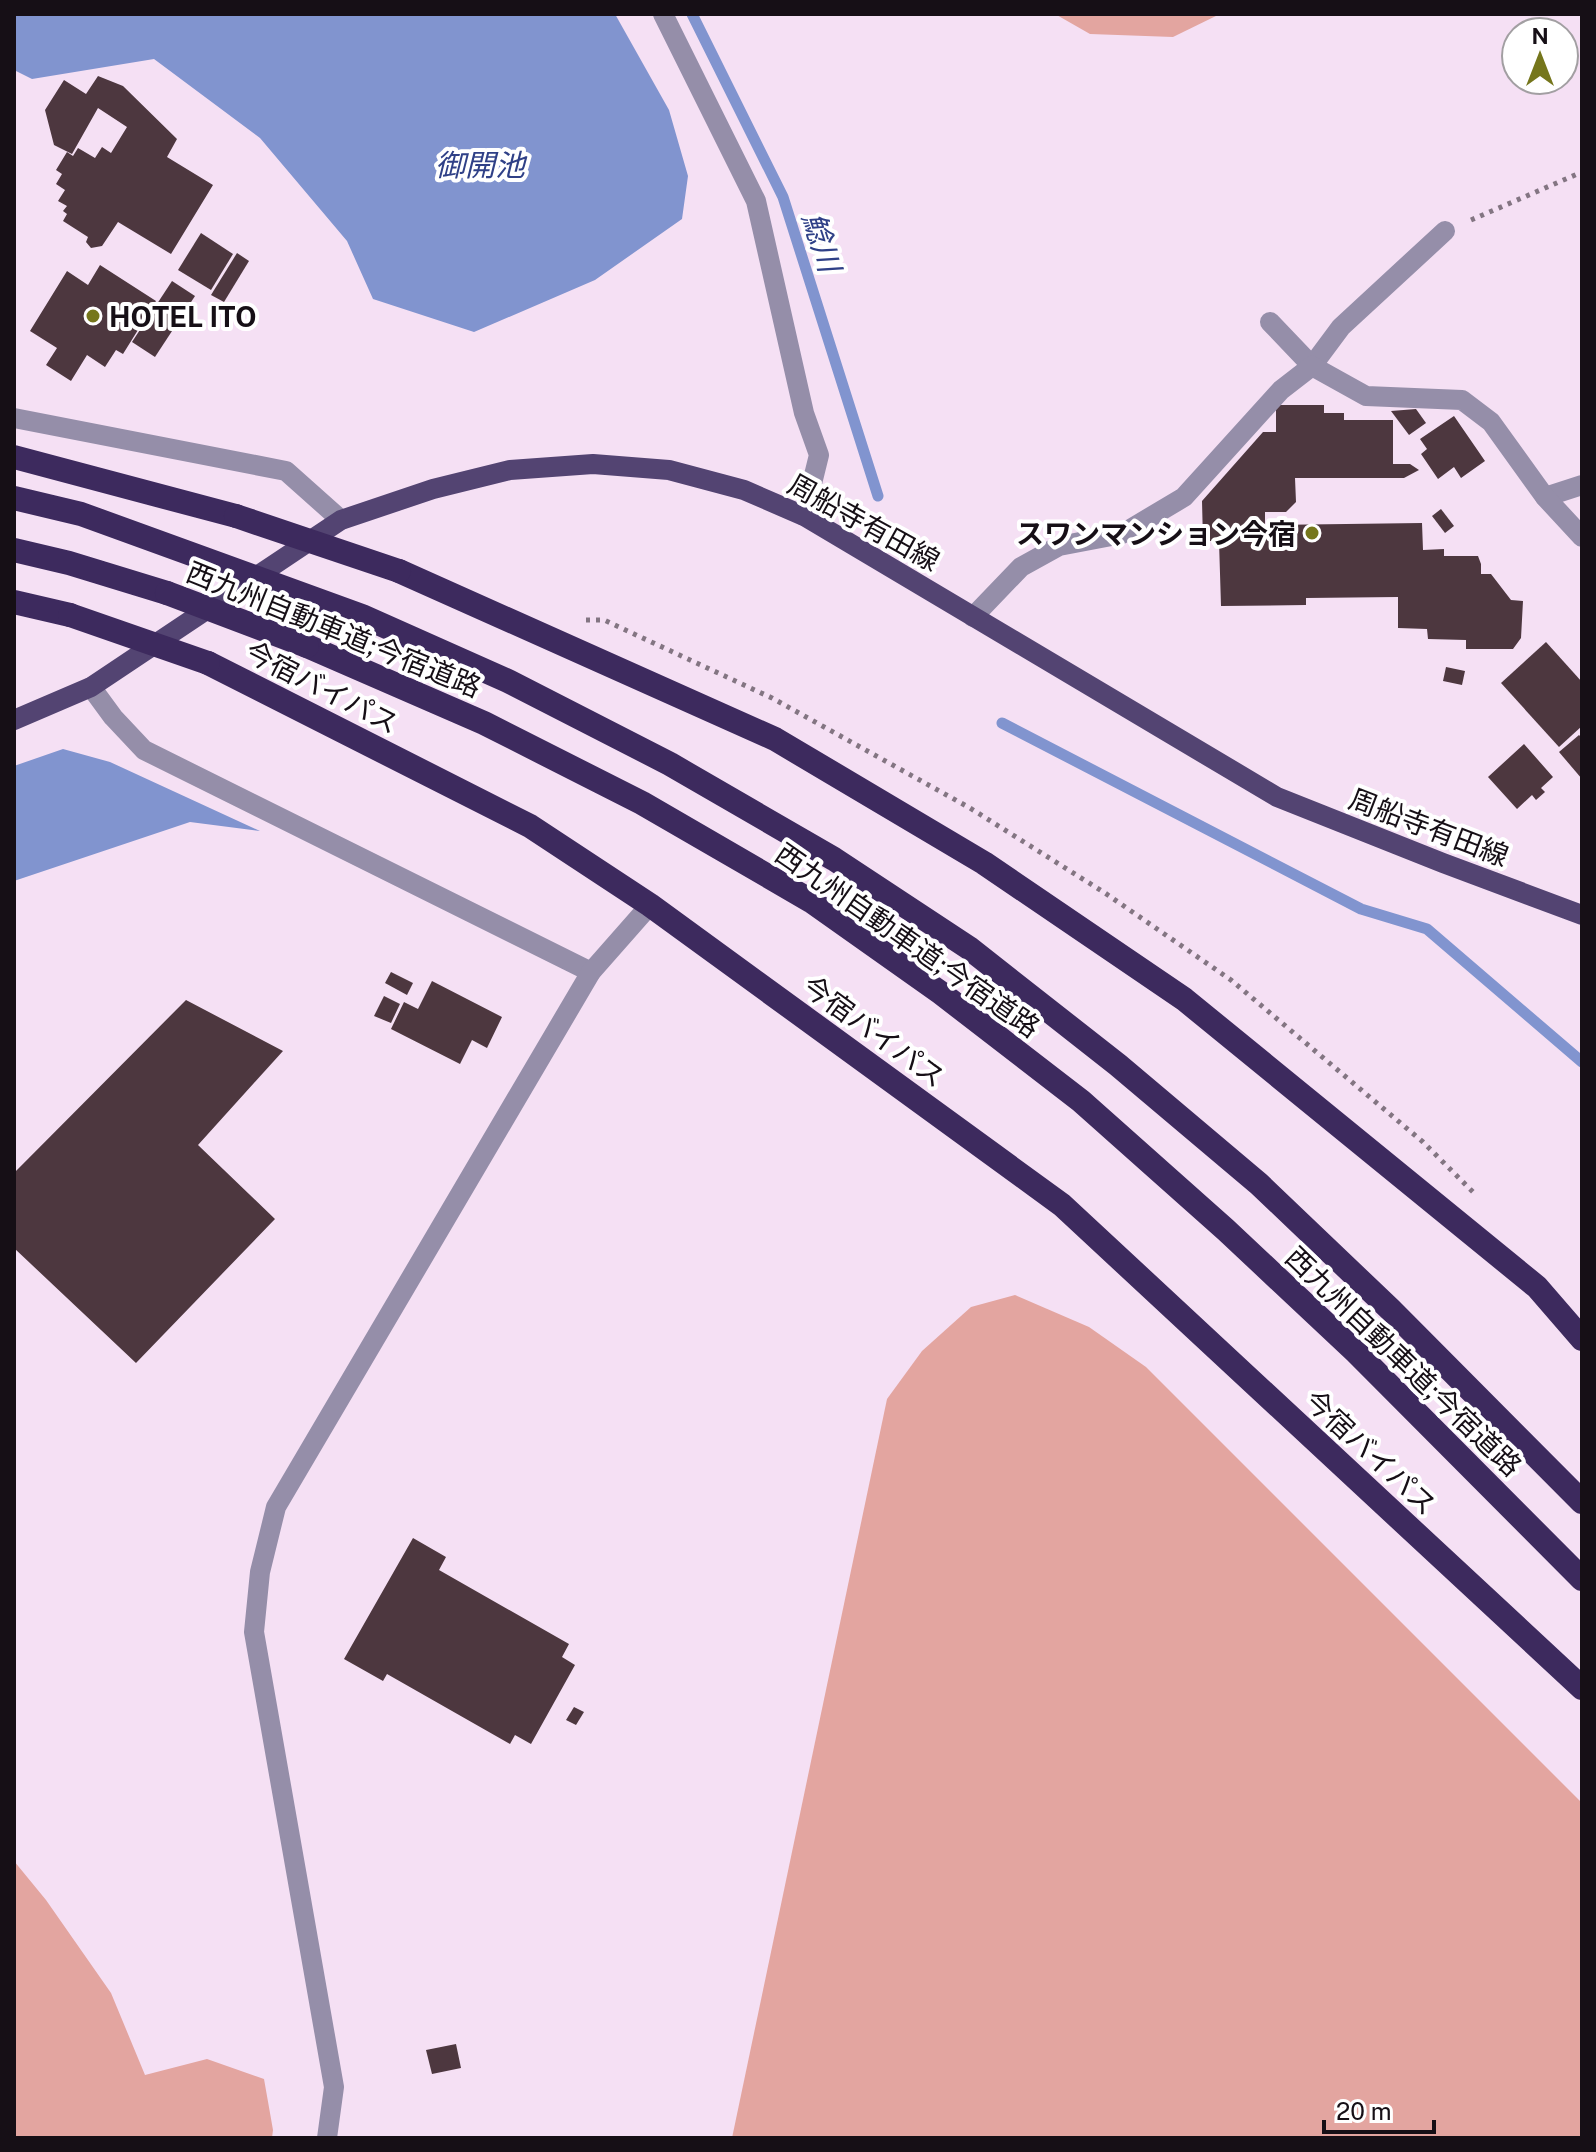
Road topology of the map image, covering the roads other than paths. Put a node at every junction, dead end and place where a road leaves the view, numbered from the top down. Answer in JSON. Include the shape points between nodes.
{"nodes":[{"id":1,"x":663,"y":14,"type":"edge"},
{"id":2,"x":1445,"y":231,"type":"road end"},
{"id":3,"x":1270,"y":322,"type":"dead end"},
{"id":4,"x":1312,"y":366,"type":"junction"},
{"id":5,"x":14,"y":418,"type":"edge"},
{"id":6,"x":14,"y":457,"type":"edge"},
{"id":7,"x":1582,"y":485,"type":"edge"},
{"id":8,"x":1545,"y":497,"type":"junction"},
{"id":9,"x":14,"y":498,"type":"edge"},
{"id":10,"x":804,"y":516,"type":"junction"},
{"id":11,"x":341,"y":520,"type":"junction"},
{"id":12,"x":1582,"y":537,"type":"edge"},
{"id":13,"x":14,"y":550,"type":"edge"},
{"id":14,"x":14,"y":602,"type":"edge"},
{"id":15,"x":973,"y":617,"type":"junction"},
{"id":16,"x":91,"y":687,"type":"junction"},
{"id":17,"x":14,"y":720,"type":"edge"},
{"id":18,"x":650,"y":905,"type":"junction"},
{"id":19,"x":1582,"y":915,"type":"edge"},
{"id":20,"x":591,"y":972,"type":"junction"},
{"id":21,"x":1582,"y":1339,"type":"edge"},
{"id":22,"x":1582,"y":1502,"type":"edge"},
{"id":23,"x":1582,"y":1579,"type":"edge"},
{"id":24,"x":1582,"y":1688,"type":"edge"},
{"id":25,"x":327,"y":2138,"type":"edge"}],
"edges":[{"from":1,"to":10,"type":"street","via":[[756,201],[804,413],[819,455]]},
{"from":2,"to":4,"type":"street","via":[[1341,327]]},
{"from":3,"to":4,"type":"street"},
{"from":4,"to":8,"type":"street","via":[[1366,396],[1462,400],[1491,422]]},
{"from":4,"to":15,"type":"street","via":[[1281,390],[1184,497],[1122,534],[1059,546],[1021,567]]},
{"from":5,"to":11,"type":"street","via":[[286,471]]},
{"from":6,"to":21,"type":"highway","bridge":true,"via":[[236,516],[399,571],[775,739],[984,863],[1184,999],[1537,1287]]},
{"from":7,"to":8,"type":"street"},
{"from":8,"to":12,"type":"street"},
{"from":9,"to":22,"type":"highway","name":"西九州自動車道;今宿道路","bridge":true,"via":[[81,514],[377,622],[656,757],[834,859],[969,948],[1259,1184]]},
{"from":10,"to":11,"type":"main road","name":"周船寺有田線","via":[[744,490],[669,470],[593,464],[510,470]]},
{"from":10,"to":15,"type":"main road","name":"周船寺有田線"},
{"from":11,"to":16,"type":"main road","name":"周船寺有田線"},
{"from":13,"to":23,"type":"highway","name":"西九州自動車道;今宿道路","bridge":true,"via":[[167,593],[307,646],[484,723],[642,803],[811,901],[1081,1101],[1356,1352]]},
{"from":14,"to":18,"type":"highway","name":"今宿バイパス","bridge":true,"via":[[70,615],[208,663],[530,826]]},
{"from":15,"to":19,"type":"main road","name":"周船寺有田線","via":[[1277,797]]},
{"from":16,"to":17,"type":"main road","name":"周船寺有田線"},
{"from":16,"to":20,"type":"street","via":[[144,750]]},
{"from":18,"to":20,"type":"street"},
{"from":18,"to":24,"type":"highway","name":"今宿バイパス","via":[[1062,1205]]},
{"from":20,"to":25,"type":"street","via":[[276,1507],[260,1572],[254,1632],[334,2087]]}]}
